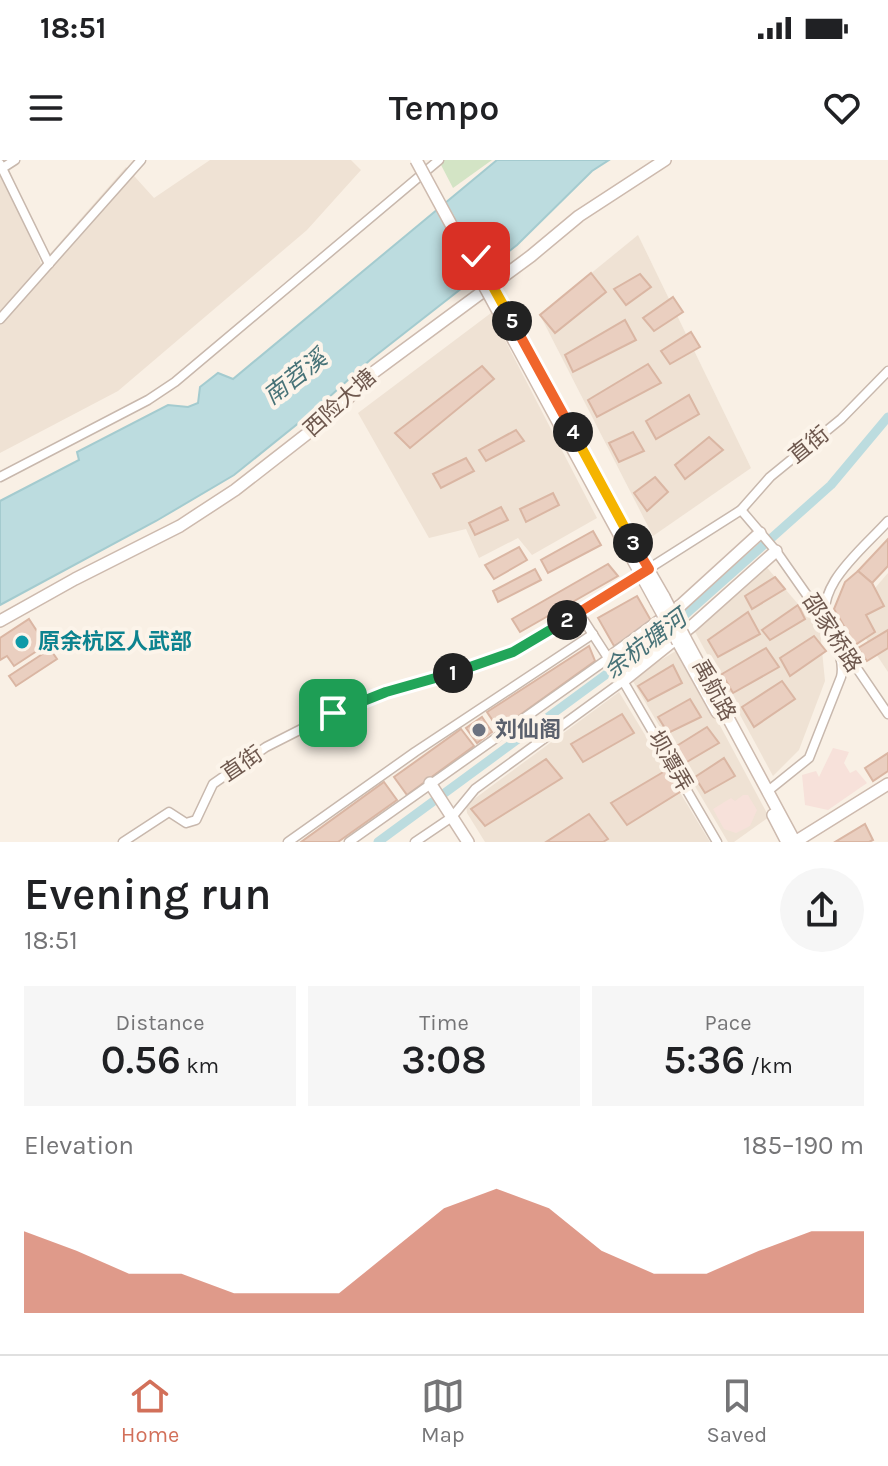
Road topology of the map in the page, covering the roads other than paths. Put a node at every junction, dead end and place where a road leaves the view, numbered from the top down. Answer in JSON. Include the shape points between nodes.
{"nodes":[{"id":1,"x":15,"y":160,"type":"edge"},
{"id":2,"x":141,"y":160,"type":"edge"},
{"id":3,"x":416,"y":160,"type":"edge"},
{"id":4,"x":424,"y":160,"type":"edge"},
{"id":5,"x":439,"y":160,"type":"edge"},
{"id":6,"x":665,"y":160,"type":"edge"},
{"id":7,"x":1,"y":167,"type":"edge"},
{"id":8,"x":49,"y":264,"type":"junction"},
{"id":9,"x":0,"y":319,"type":"edge"},
{"id":10,"x":888,"y":371,"type":"edge"},
{"id":11,"x":0,"y":477,"type":"edge"},
{"id":12,"x":741,"y":510,"type":"junction"},
{"id":13,"x":888,"y":521,"type":"edge"},
{"id":14,"x":760,"y":533,"type":"junction"},
{"id":15,"x":631,"y":547,"type":"junction"},
{"id":16,"x":776,"y":551,"type":"junction"},
{"id":17,"x":645,"y":572,"type":"junction"},
{"id":18,"x":579,"y":613,"type":"junction"},
{"id":19,"x":825,"y":620,"type":"junction"},
{"id":20,"x":0,"y":621,"type":"edge"},
{"id":21,"x":593,"y":634,"type":"junction"},
{"id":22,"x":682,"y":640,"type":"junction"},
{"id":23,"x":610,"y":660,"type":"junction"},
{"id":24,"x":623,"y":681,"type":"junction"},
{"id":25,"x":888,"y":714,"type":"edge"},
{"id":26,"x":430,"y":783,"type":"junction"},
{"id":27,"x":888,"y":784,"type":"edge"},
{"id":28,"x":768,"y":791,"type":"junction"},
{"id":29,"x":451,"y":815,"type":"junction"},
{"id":30,"x":129,"y":840,"type":"edge"},
{"id":31,"x":288,"y":842,"type":"edge"},
{"id":32,"x":349,"y":842,"type":"edge"},
{"id":33,"x":415,"y":842,"type":"edge"},
{"id":34,"x":468,"y":842,"type":"edge"},
{"id":35,"x":717,"y":842,"type":"edge"},
{"id":36,"x":787,"y":842,"type":"edge"},
{"id":37,"x":795,"y":842,"type":"edge"}],
"edges":[{"from":1,"to":7,"type":"street"},
{"from":2,"to":8,"type":"street"},
{"from":3,"to":15,"type":"main road","bridge":true},
{"from":4,"to":15,"type":"main road","bridge":true},
{"from":5,"to":11,"type":"street","via":[[175,382]]},
{"from":6,"to":20,"type":"main road","name":"西险大塘","via":[[579,216],[370,375],[335,412],[235,490],[180,526]]},
{"from":7,"to":8,"type":"street"},
{"from":8,"to":9,"type":"street"},
{"from":10,"to":12,"type":"street","name":"直街","via":[[841,419],[770,477]]},
{"from":12,"to":14,"type":"street","name":"邵家桥路"},
{"from":12,"to":17,"type":"street","name":"直街"},
{"from":13,"to":19,"type":"street","via":[[828,589]]},
{"from":14,"to":16,"type":"street","name":"邵家桥路"},
{"from":14,"to":23,"type":"main road"},
{"from":15,"to":17,"type":"main road"},
{"from":16,"to":19,"type":"street","name":"邵家桥路"},
{"from":16,"to":24,"type":"main road"},
{"from":17,"to":18,"type":"street","name":"直街"},
{"from":17,"to":22,"type":"main road","bridge":true},
{"from":18,"to":21,"type":"street","name":"坝潭弄"},
{"from":18,"to":30,"type":"street","name":"直街","via":[[513,652],[333,713],[266,747],[213,784],[196,820],[186,823],[169,812]]},
{"from":19,"to":25,"type":"street","name":"邵家桥路"},
{"from":19,"to":28,"type":"street","via":[[844,666],[809,758]]},
{"from":21,"to":23,"type":"street","name":"坝潭弄"},
{"from":21,"to":31,"type":"street"},
{"from":22,"to":28,"type":"main road","name":"禹航路"},
{"from":22,"to":36,"type":"main road","name":"禹航路"},
{"from":23,"to":24,"type":"street","name":"坝潭弄"},
{"from":23,"to":26,"type":"street"},
{"from":24,"to":29,"type":"street","via":[[475,789]]},
{"from":24,"to":35,"type":"street","name":"坝潭弄"},
{"from":26,"to":29,"type":"main road"},
{"from":26,"to":32,"type":"street"},
{"from":27,"to":37,"type":"main road"},
{"from":28,"to":37,"type":"main road","name":"禹航路"},
{"from":29,"to":33,"type":"street"},
{"from":29,"to":34,"type":"main road"}]}
